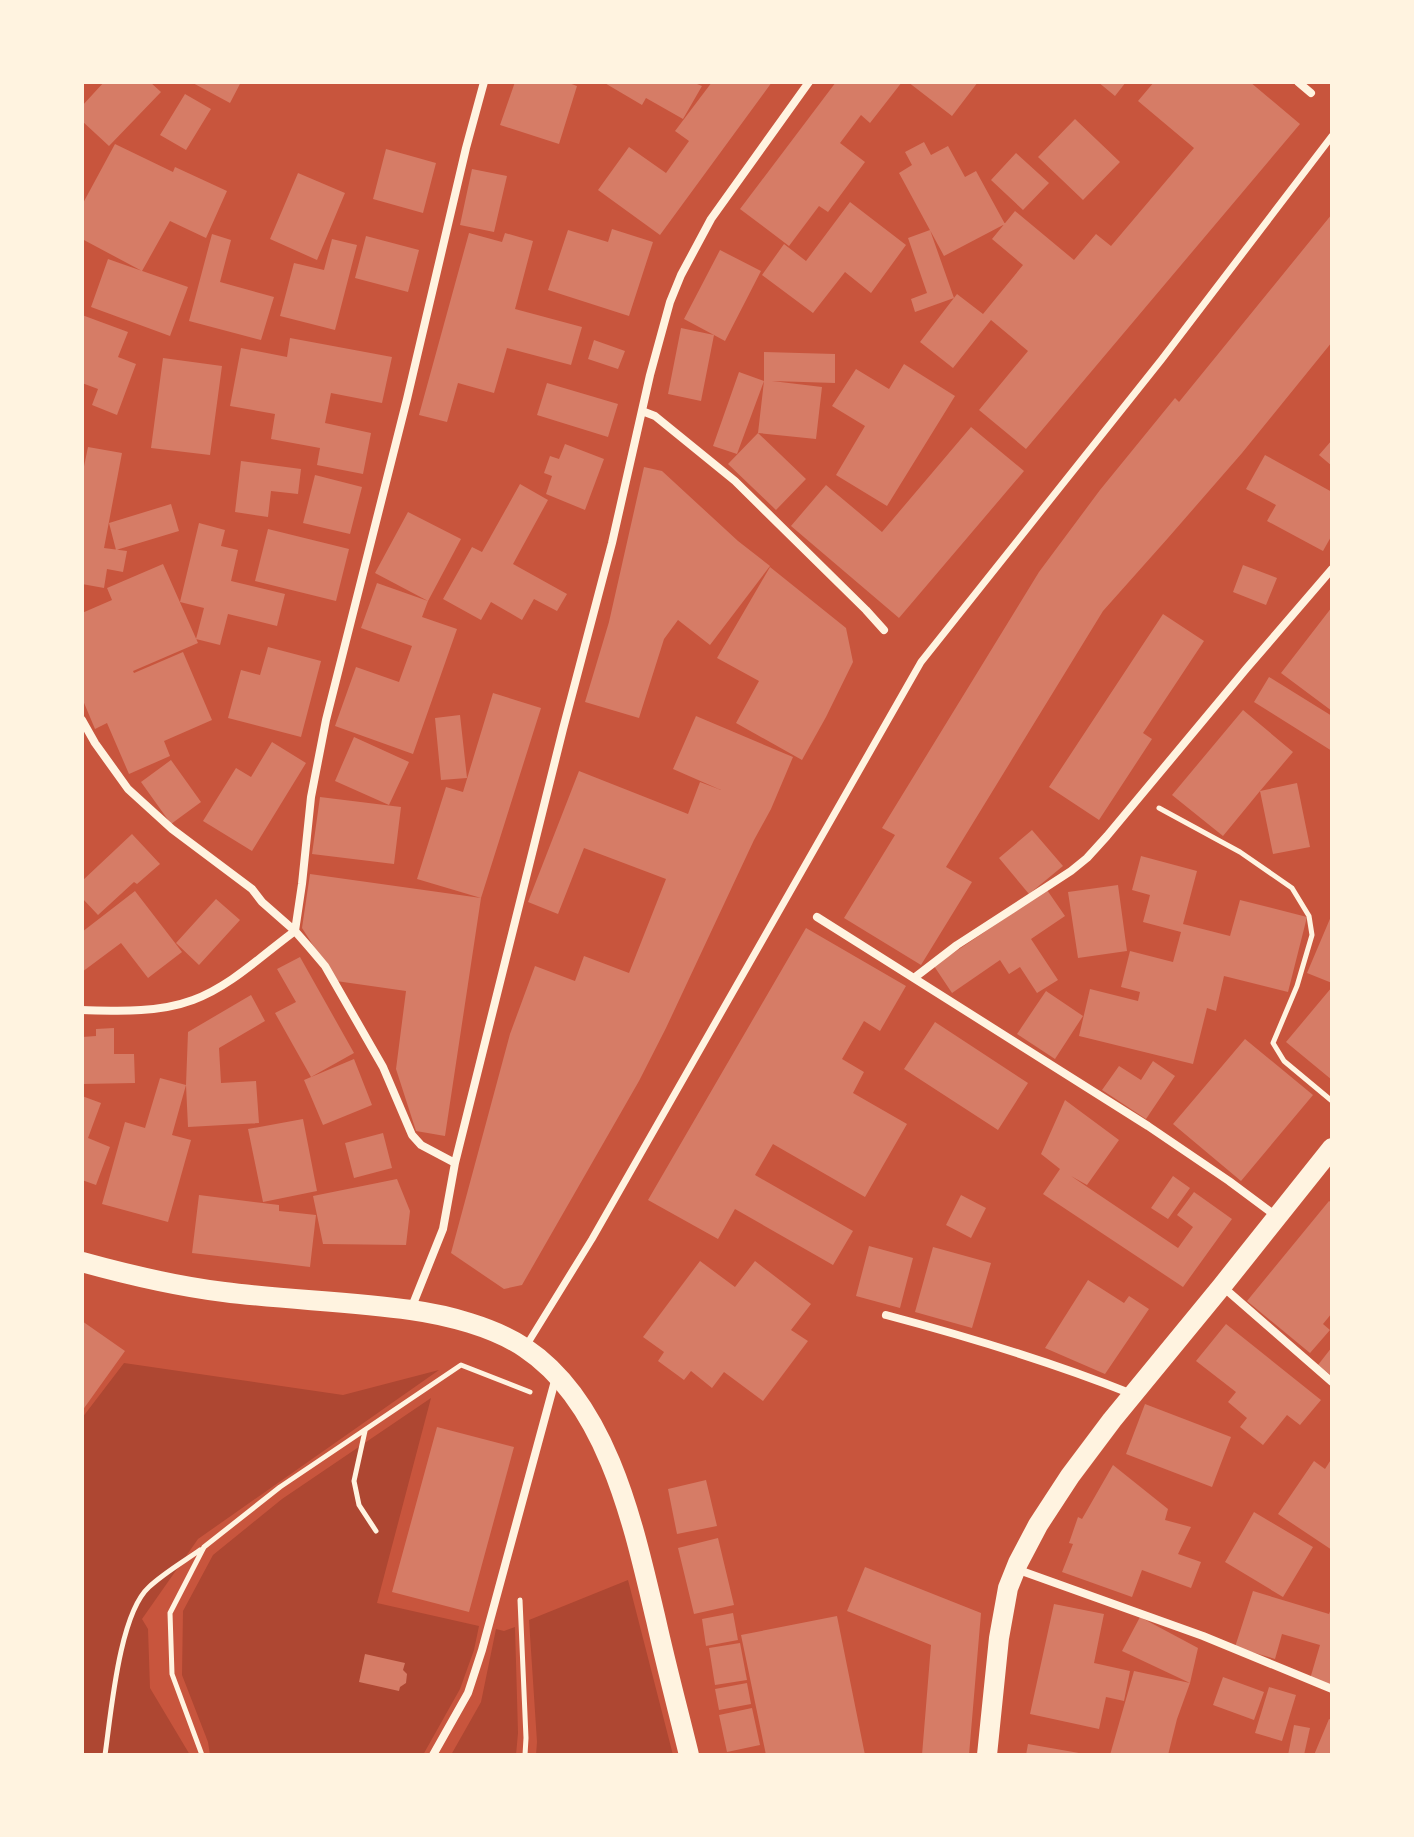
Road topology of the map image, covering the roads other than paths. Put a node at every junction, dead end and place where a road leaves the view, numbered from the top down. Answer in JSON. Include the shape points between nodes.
{"nodes":[{"id":1,"x":484,"y":82,"type":"edge"},
{"id":2,"x":809,"y":82,"type":"edge"},
{"id":3,"x":1298,"y":82,"type":"edge"},
{"id":4,"x":1311,"y":93,"type":"dead end"},
{"id":5,"x":1332,"y":136,"type":"edge"},
{"id":6,"x":642,"y":411,"type":"junction"},
{"id":7,"x":1332,"y":569,"type":"edge"},
{"id":8,"x":884,"y":630,"type":"dead end"},
{"id":9,"x":82,"y":720,"type":"edge"},
{"id":10,"x":817,"y":917,"type":"dead end"},
{"id":11,"x":295,"y":931,"type":"junction"},
{"id":12,"x":914,"y":978,"type":"junction"},
{"id":13,"x":82,"y":1010,"type":"edge"},
{"id":14,"x":1332,"y":1148,"type":"edge"},
{"id":15,"x":455,"y":1163,"type":"junction"},
{"id":16,"x":1276,"y":1217,"type":"junction"},
{"id":17,"x":82,"y":1262,"type":"edge"},
{"id":18,"x":1222,"y":1286,"type":"junction"},
{"id":19,"x":411,"y":1310,"type":"junction"},
{"id":20,"x":886,"y":1315,"type":"dead end"},
{"id":21,"x":525,"y":1348,"type":"junction"},
{"id":22,"x":556,"y":1375,"type":"junction"},
{"id":23,"x":1332,"y":1382,"type":"edge"},
{"id":24,"x":1132,"y":1394,"type":"junction"},
{"id":25,"x":1016,"y":1569,"type":"junction"},
{"id":26,"x":1332,"y":1689,"type":"edge"},
{"id":27,"x":433,"y":1755,"type":"edge"},
{"id":28,"x":689,"y":1755,"type":"edge"},
{"id":29,"x":987,"y":1755,"type":"edge"}],
"edges":[{"from":1,"to":11,"type":"street","via":[[323,732]]},
{"from":2,"to":6,"type":"street","via":[[711,219],[687,263],[670,302]]},
{"from":3,"to":4,"type":"street"},
{"from":5,"to":21,"type":"street","via":[[921,662]]},
{"from":6,"to":8,"type":"street","via":[[735,481]]},
{"from":6,"to":15,"type":"street"},
{"from":7,"to":12,"type":"street","via":[[1087,858]]},
{"from":9,"to":11,"type":"street","via":[[128,789],[252,889]]},
{"from":10,"to":12,"type":"street"},
{"from":11,"to":13,"type":"street","via":[[236,976],[194,999],[173,1006]]},
{"from":11,"to":15,"type":"street","via":[[325,966],[374,1050],[412,1135]]},
{"from":12,"to":16,"type":"street","via":[[1170,1140]]},
{"from":14,"to":16,"type":"main road"},
{"from":15,"to":19,"type":"street","via":[[443,1229]]},
{"from":16,"to":18,"type":"main road"},
{"from":17,"to":19,"type":"main road","via":[[227,1293]]},
{"from":18,"to":23,"type":"street"},
{"from":18,"to":24,"type":"main road"},
{"from":19,"to":21,"type":"main road","via":[[480,1327]]},
{"from":20,"to":24,"type":"street","via":[[1086,1375]]},
{"from":21,"to":22,"type":"main road"},
{"from":22,"to":27,"type":"street","via":[[482,1650],[468,1693]]},
{"from":22,"to":28,"type":"main road","via":[[586,1413],[621,1489]]},
{"from":24,"to":25,"type":"main road","via":[[1048,1508]]},
{"from":25,"to":26,"type":"street"},
{"from":25,"to":29,"type":"main road","via":[[1003,1610]]}]}
